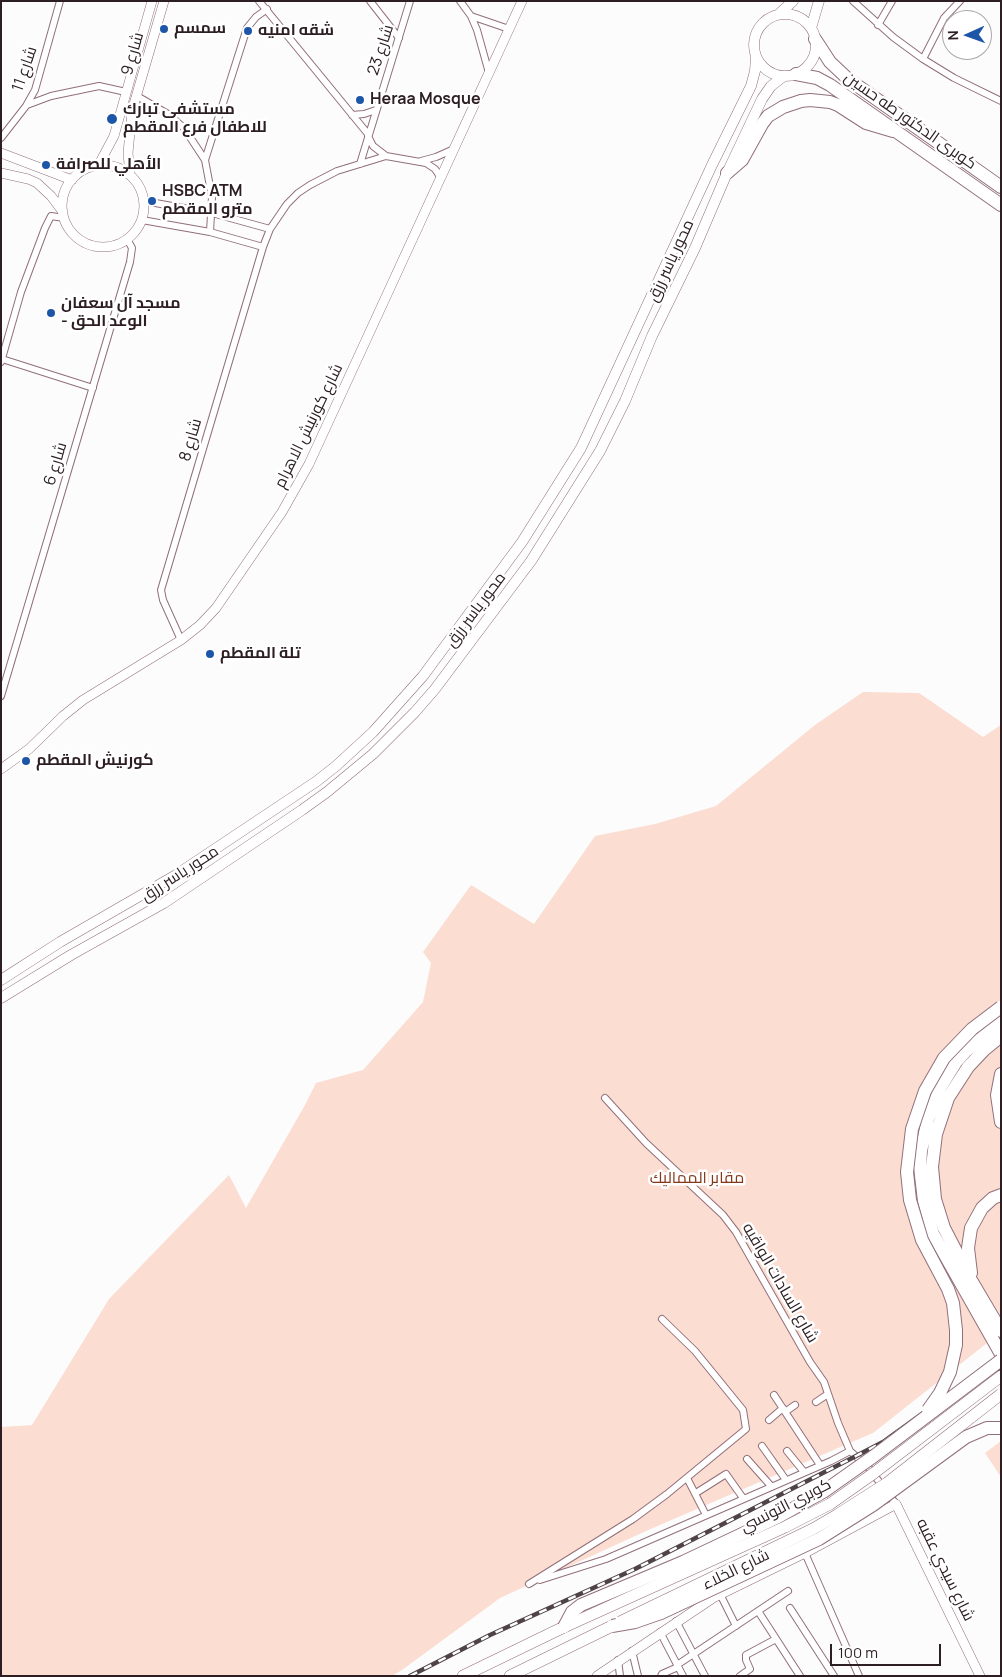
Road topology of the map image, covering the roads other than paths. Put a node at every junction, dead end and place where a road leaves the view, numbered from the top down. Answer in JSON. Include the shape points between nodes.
{"nodes":[{"id":1,"x":60,"y":1,"type":"edge"},
{"id":2,"x":152,"y":1,"type":"edge"},
{"id":3,"x":164,"y":1,"type":"edge"},
{"id":4,"x":260,"y":1,"type":"edge"},
{"id":5,"x":370,"y":1,"type":"edge"},
{"id":6,"x":410,"y":1,"type":"edge"},
{"id":7,"x":460,"y":1,"type":"edge"},
{"id":8,"x":522,"y":1,"type":"edge"},
{"id":9,"x":793,"y":1,"type":"edge"},
{"id":10,"x":819,"y":1,"type":"edge"},
{"id":11,"x":853,"y":1,"type":"edge"},
{"id":12,"x":892,"y":1,"type":"edge"},
{"id":13,"x":960,"y":1,"type":"edge"},
{"id":14,"x":267,"y":9,"type":"junction"},
{"id":15,"x":779,"y":14,"type":"junction"},
{"id":16,"x":471,"y":16,"type":"junction"},
{"id":17,"x":878,"y":25,"type":"junction"},
{"id":18,"x":509,"y":29,"type":"junction"},
{"id":19,"x":813,"y":34,"type":"junction"},
{"id":20,"x":399,"y":38,"type":"junction"},
{"id":21,"x":756,"y":56,"type":"junction"},
{"id":22,"x":922,"y":58,"type":"junction"},
{"id":23,"x":489,"y":73,"type":"junction"},
{"id":24,"x":790,"y":75,"type":"junction"},
{"id":25,"x":126,"y":92,"type":"junction"},
{"id":26,"x":137,"y":96,"type":"junction"},
{"id":27,"x":1001,"y":101,"type":"edge"},
{"id":28,"x":26,"y":106,"type":"junction"},
{"id":29,"x":376,"y":110,"type":"junction"},
{"id":30,"x":352,"y":115,"type":"junction"},
{"id":31,"x":898,"y":132,"type":"junction"},
{"id":32,"x":368,"y":135,"type":"junction"},
{"id":33,"x":1,"y":138,"type":"edge"},
{"id":34,"x":454,"y":149,"type":"junction"},
{"id":35,"x":1,"y":153,"type":"edge"},
{"id":36,"x":386,"y":156,"type":"junction"},
{"id":37,"x":205,"y":160,"type":"junction"},
{"id":38,"x":420,"y":161,"type":"junction"},
{"id":39,"x":360,"y":164,"type":"junction"},
{"id":40,"x":98,"y":166,"type":"junction"},
{"id":41,"x":1,"y":172,"type":"edge"},
{"id":42,"x":727,"y":173,"type":"junction"},
{"id":43,"x":130,"y":175,"type":"junction"},
{"id":44,"x":441,"y":178,"type":"junction"},
{"id":45,"x":72,"y":180,"type":"junction"},
{"id":46,"x":1001,"y":187,"type":"edge"},
{"id":47,"x":144,"y":201,"type":"junction"},
{"id":48,"x":1001,"y":205,"type":"edge"},
{"id":49,"x":212,"y":213,"type":"junction"},
{"id":50,"x":64,"y":215,"type":"junction"},
{"id":51,"x":142,"y":220,"type":"junction"},
{"id":52,"x":270,"y":229,"type":"junction"},
{"id":53,"x":210,"y":232,"type":"junction"},
{"id":54,"x":128,"y":239,"type":"junction"},
{"id":55,"x":263,"y":247,"type":"junction"},
{"id":56,"x":2,"y":361,"type":"edge"},
{"id":57,"x":93,"y":388,"type":"junction"},
{"id":58,"x":181,"y":640,"type":"junction"},
{"id":59,"x":1,"y":696,"type":"edge"},
{"id":60,"x":1,"y":769,"type":"edge"},
{"id":61,"x":1,"y":980,"type":"edge"},
{"id":62,"x":1,"y":998,"type":"edge"},
{"id":63,"x":1001,"y":1007,"type":"edge"},
{"id":64,"x":1001,"y":1022,"type":"edge"},
{"id":65,"x":1001,"y":1036,"type":"edge"},
{"id":66,"x":1001,"y":1074,"type":"edge"},
{"id":67,"x":605,"y":1098,"type":"dead end"},
{"id":68,"x":1001,"y":1122,"type":"edge"},
{"id":69,"x":1001,"y":1195,"type":"edge"},
{"id":70,"x":971,"y":1280,"type":"junction"},
{"id":71,"x":662,"y":1319,"type":"dead end"},
{"id":72,"x":1001,"y":1331,"type":"edge"},
{"id":73,"x":1001,"y":1354,"type":"edge"},
{"id":74,"x":1001,"y":1360,"type":"edge"},
{"id":75,"x":1001,"y":1376,"type":"edge"},
{"id":76,"x":828,"y":1394,"type":"junction"},
{"id":77,"x":1001,"y":1394,"type":"edge"},
{"id":78,"x":774,"y":1395,"type":"dead end"},
{"id":79,"x":816,"y":1402,"type":"dead end"},
{"id":80,"x":795,"y":1406,"type":"dead end"},
{"id":81,"x":784,"y":1410,"type":"junction"},
{"id":82,"x":768,"y":1420,"type":"dead end"},
{"id":83,"x":912,"y":1427,"type":"junction"},
{"id":84,"x":1001,"y":1428,"type":"edge"},
{"id":85,"x":762,"y":1446,"type":"dead end"},
{"id":86,"x":850,"y":1450,"type":"junction"},
{"id":87,"x":787,"y":1451,"type":"dead end"},
{"id":88,"x":747,"y":1459,"type":"dead end"},
{"id":89,"x":820,"y":1465,"type":"junction"},
{"id":90,"x":804,"y":1472,"type":"junction"},
{"id":91,"x":687,"y":1478,"type":"junction"},
{"id":92,"x":786,"y":1480,"type":"junction"},
{"id":93,"x":771,"y":1486,"type":"junction"},
{"id":94,"x":696,"y":1493,"type":"junction"},
{"id":95,"x":743,"y":1498,"type":"junction"},
{"id":96,"x":896,"y":1504,"type":"junction"},
{"id":97,"x":706,"y":1515,"type":"junction"},
{"id":98,"x":805,"y":1553,"type":"junction"},
{"id":99,"x":788,"y":1591,"type":"dead end"},
{"id":100,"x":720,"y":1594,"type":"junction"},
{"id":101,"x":790,"y":1608,"type":"dead end"},
{"id":102,"x":758,"y":1611,"type":"junction"},
{"id":103,"x":676,"y":1621,"type":"junction"},
{"id":104,"x":612,"y":1626,"type":"junction"},
{"id":105,"x":736,"y":1626,"type":"junction"},
{"id":106,"x":564,"y":1627,"type":"junction"},
{"id":107,"x":660,"y":1632,"type":"junction"},
{"id":108,"x":776,"y":1639,"type":"junction"},
{"id":109,"x":632,"y":1651,"type":"junction"},
{"id":110,"x":694,"y":1655,"type":"junction"},
{"id":111,"x":618,"y":1660,"type":"junction"},
{"id":112,"x":678,"y":1666,"type":"junction"},
{"id":113,"x":856,"y":1674,"type":"edge"},
{"id":114,"x":463,"y":1676,"type":"edge"},
{"id":115,"x":510,"y":1676,"type":"edge"},
{"id":116,"x":597,"y":1676,"type":"edge"},
{"id":117,"x":620,"y":1676,"type":"edge"},
{"id":118,"x":638,"y":1676,"type":"edge"},
{"id":119,"x":661,"y":1676,"type":"edge"},
{"id":120,"x":683,"y":1676,"type":"edge"},
{"id":121,"x":705,"y":1676,"type":"edge"},
{"id":122,"x":740,"y":1676,"type":"edge"},
{"id":123,"x":800,"y":1676,"type":"edge"},
{"id":124,"x":834,"y":1676,"type":"edge"},
{"id":125,"x":980,"y":1676,"type":"edge"}],
"edges":[{"from":1,"to":28,"type":"street","name":"شارع 11","via":[[38,82]]},
{"from":2,"to":25,"type":"street","name":"شارع 9"},
{"from":3,"to":26,"type":"street","name":"شارع 9"},
{"from":4,"to":14,"type":"street"},
{"from":5,"to":20,"type":"street"},
{"from":6,"to":20,"type":"street","name":"شارع 23"},
{"from":7,"to":16,"type":"street"},
{"from":8,"to":18,"type":"street","name":"شارع كورنيش الاهرام"},
{"from":9,"to":15,"type":"main road"},
{"from":10,"to":19,"type":"main road"},
{"from":11,"to":17,"type":"street"},
{"from":12,"to":17,"type":"street"},
{"from":13,"to":22,"type":"street","via":[[944,18]]},
{"from":14,"to":30,"type":"street"},
{"from":14,"to":37,"type":"street","via":[[247,28]]},
{"from":15,"to":19,"type":"main road","via":[[797,16]]},
{"from":15,"to":21,"type":"main road","via":[[759,27],[754,38]]},
{"from":16,"to":18,"type":"street"},
{"from":16,"to":23,"type":"street"},
{"from":17,"to":22,"type":"street"},
{"from":18,"to":23,"type":"street","name":"شارع كورنيش الاهرام"},
{"from":19,"to":24,"type":"main road","via":[[815,51],[810,62]]},
{"from":19,"to":46,"type":"highway","name":"كوبرى الدكتور طه حسين","via":[[830,62],[848,79]]},
{"from":20,"to":29,"type":"street","name":"شارع 23"},
{"from":21,"to":24,"type":"main road","via":[[767,70]]},
{"from":21,"to":61,"type":"main road","name":"محور ياسر رزق","via":[[751,86],[581,448],[522,542],[423,676],[373,732],[317,781],[176,875]]},
{"from":22,"to":27,"type":"street"},
{"from":23,"to":34,"type":"street","name":"شارع كورنيش الاهرام"},
{"from":24,"to":31,"type":"highway","name":"كوبرى الدكتور طه حسين","via":[[817,78]]},
{"from":24,"to":42,"type":"main road","name":"محور ياسر رزق","via":[[766,92]]},
{"from":25,"to":28,"type":"street","via":[[99,86],[51,96]]},
{"from":25,"to":40,"type":"street","name":"شارع 9","via":[[111,144]]},
{"from":26,"to":37,"type":"street","via":[[168,114],[184,128]]},
{"from":26,"to":43,"type":"street","name":"شارع 9","via":[[130,125]]},
{"from":28,"to":33,"type":"street","name":"شارع 11"},
{"from":29,"to":30,"type":"street"},
{"from":29,"to":32,"type":"street","name":"شارع 23"},
{"from":30,"to":32,"type":"street"},
{"from":31,"to":42,"type":"highway","via":[[866,123],[830,102],[801,101],[768,116],[742,160]]},
{"from":31,"to":48,"type":"highway","name":"كوبرى الدكتور طه حسين"},
{"from":32,"to":36,"type":"street","via":[[373,146]]},
{"from":32,"to":39,"type":"street","name":"شارع 23"},
{"from":34,"to":38,"type":"street"},
{"from":34,"to":44,"type":"street","name":"شارع كورنيش الاهرام"},
{"from":35,"to":45,"type":"street"},
{"from":36,"to":38,"type":"street"},
{"from":36,"to":39,"type":"street","name":"شارع 8"},
{"from":37,"to":49,"type":"street"},
{"from":38,"to":44,"type":"street","via":[[431,165]]},
{"from":39,"to":52,"type":"street","name":"شارع 8","via":[[323,177],[298,193]]},
{"from":40,"to":43,"type":"street","via":[[118,168]]},
{"from":40,"to":45,"type":"street","via":[[86,169]]},
{"from":41,"to":50,"type":"street","via":[[37,183]]},
{"from":42,"to":62,"type":"main road","name":"محور ياسر رزق","via":[[600,452],[531,561],[454,666],[415,712],[358,767],[302,810],[186,889]]},
{"from":43,"to":47,"type":"street","via":[[138,184]]},
{"from":44,"to":58,"type":"street","name":"شارع كورنيش الاهرام","via":[[296,488],[216,608]]},
{"from":45,"to":50,"type":"street","via":[[63,198]]},
{"from":47,"to":49,"type":"street"},
{"from":47,"to":51,"type":"street"},
{"from":49,"to":52,"type":"street"},
{"from":49,"to":53,"type":"street"},
{"from":50,"to":54,"type":"street","via":[[67,225],[77,237],[90,245],[113,246]]},
{"from":50,"to":56,"type":"street","via":[[51,216],[45,228],[20,292]]},
{"from":51,"to":53,"type":"street"},
{"from":51,"to":54,"type":"street"},
{"from":52,"to":55,"type":"street","name":"شارع 8"},
{"from":53,"to":55,"type":"street"},
{"from":54,"to":57,"type":"street","name":"شارع 6","via":[[132,248],[130,262]]},
{"from":55,"to":58,"type":"street","name":"شارع 8","via":[[161,590]]},
{"from":56,"to":57,"type":"street"},
{"from":57,"to":59,"type":"street","name":"شارع 6"},
{"from":58,"to":60,"type":"street","name":"شارع كورنيش الاهرام","via":[[83,700],[29,749]]},
{"from":63,"to":83,"type":"highway","bridge":true,"via":[[972,1029],[944,1058],[925,1091],[912,1129],[908,1172],[912,1208],[922,1240],[948,1289],[956,1330],[956,1345],[947,1380],[934,1402]]},
{"from":64,"to":73,"type":"highway","via":[[956,1062],[933,1103],[920,1167],[924,1201],[934,1234]]},
{"from":65,"to":70,"type":"highway","via":[[976,1058],[954,1087],[943,1110],[934,1145],[932,1178],[938,1210]]},
{"from":66,"to":68,"type":"highway","via":[[997,1103]]},
{"from":67,"to":76,"type":"street","name":"شارع السادات الواقيه","via":[[636,1133],[723,1215],[736,1232]]},
{"from":69,"to":70,"type":"highway","via":[[982,1208],[971,1228],[968,1248]]},
{"from":70,"to":72,"type":"highway"},
{"from":71,"to":91,"type":"street","via":[[695,1351],[743,1410],[747,1426]]},
{"from":74,"to":83,"type":"highway","bridge":true},
{"from":75,"to":106,"type":"highway","name":"كوبري التونسي","bridge":true,"via":[[830,1504],[785,1528]]},
{"from":76,"to":79,"type":"street"},
{"from":76,"to":86,"type":"street","name":"شارع السادات الواقيه"},
{"from":77,"to":104,"type":"highway","name":"كوبري التونسي","bridge":true,"via":[[887,1483],[837,1515]]},
{"from":78,"to":81,"type":"street"},
{"from":80,"to":81,"type":"street"},
{"from":81,"to":82,"type":"street"},
{"from":81,"to":89,"type":"street"},
{"from":83,"to":106,"type":"highway","bridge":true,"via":[[798,1507],[683,1562],[581,1605],[572,1612]]},
{"from":84,"to":104,"type":"highway","bridge":true,"via":[[987,1428],[966,1437],[873,1505],[819,1539],[661,1613]]},
{"from":85,"to":92,"type":"street"},
{"from":86,"to":89,"type":"street"},
{"from":86,"to":96,"type":"street","name":"شارع السادات الواقيه","via":[[868,1467]]},
{"from":87,"to":90,"type":"street"},
{"from":88,"to":93,"type":"street"},
{"from":89,"to":90,"type":"street"},
{"from":90,"to":92,"type":"street"},
{"from":91,"to":94,"type":"street"},
{"from":91,"to":97,"type":"street","via":[[633,1519],[529,1584],[606,1559]]},
{"from":92,"to":93,"type":"street"},
{"from":93,"to":95,"type":"street"},
{"from":94,"to":95,"type":"street","via":[[726,1474]]},
{"from":94,"to":97,"type":"street"},
{"from":95,"to":97,"type":"street"},
{"from":96,"to":98,"type":"street","name":"شارع الخلاء"},
{"from":96,"to":125,"type":"street","name":"شارع سيدي عقبه"},
{"from":98,"to":100,"type":"street","name":"شارع الخلاء"},
{"from":98,"to":113,"type":"street"},
{"from":99,"to":102,"type":"street"},
{"from":100,"to":103,"type":"street","name":"شارع الخلاء"},
{"from":100,"to":105,"type":"street"},
{"from":101,"to":124,"type":"street"},
{"from":102,"to":105,"type":"street"},
{"from":102,"to":108,"type":"street"},
{"from":103,"to":107,"type":"street","name":"شارع الخلاء"},
{"from":103,"to":110,"type":"street"},
{"from":104,"to":115,"type":"highway","name":"كوبري التونسي"},
{"from":105,"to":110,"type":"street"},
{"from":106,"to":114,"type":"highway","name":"كوبري التونسي"},
{"from":107,"to":109,"type":"street","name":"شارع الخلاء"},
{"from":107,"to":112,"type":"street"},
{"from":108,"to":122,"type":"street","via":[[746,1655],[750,1669]]},
{"from":108,"to":123,"type":"street"},
{"from":109,"to":111,"type":"street","name":"شارع الخلاء"},
{"from":109,"to":118,"type":"street"},
{"from":110,"to":112,"type":"street"},
{"from":110,"to":121,"type":"street"},
{"from":111,"to":116,"type":"street","name":"شارع الخلاء"},
{"from":111,"to":117,"type":"street"},
{"from":112,"to":119,"type":"street"},
{"from":112,"to":120,"type":"street"}]}
